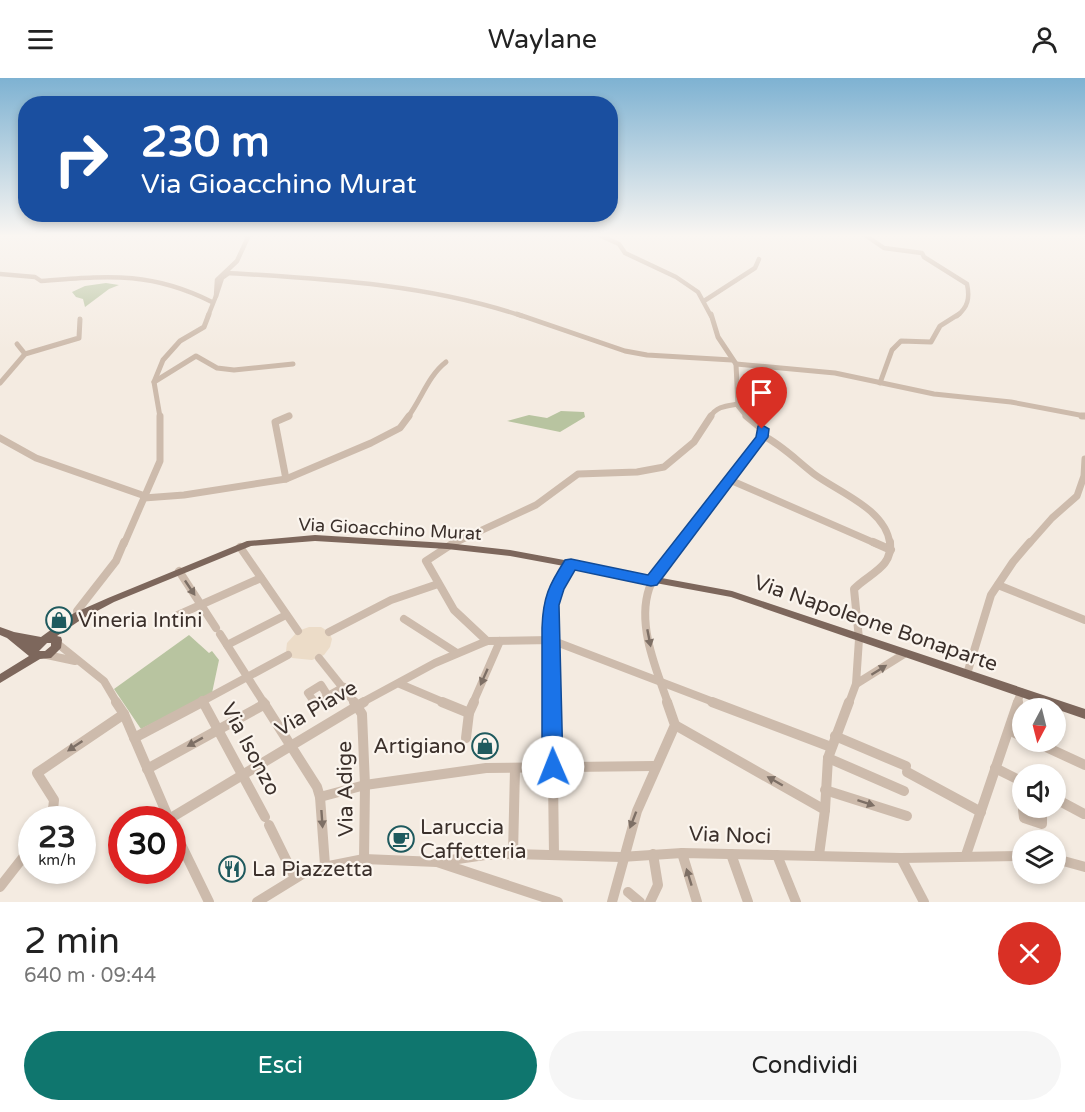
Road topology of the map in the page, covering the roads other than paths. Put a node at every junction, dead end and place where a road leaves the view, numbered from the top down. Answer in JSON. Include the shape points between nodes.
{"nodes":[{"id":1,"x":222,"y":273,"type":"edge"},
{"id":2,"x":231,"y":273,"type":"edge"},
{"id":3,"x":240,"y":273,"type":"edge"},
{"id":4,"x":668,"y":273,"type":"edge"},
{"id":5,"x":746,"y":273,"type":"edge"},
{"id":6,"x":950,"y":273,"type":"edge"},
{"id":7,"x":0,"y":274,"type":"edge"},
{"id":8,"x":214,"y":299,"type":"junction"},
{"id":9,"x":704,"y":301,"type":"junction"},
{"id":10,"x":80,"y":319,"type":"dead end"},
{"id":11,"x":16,"y":344,"type":"dead end"},
{"id":12,"x":25,"y":354,"type":"junction"},
{"id":13,"x":446,"y":362,"type":"dead end"},
{"id":14,"x":734,"y":362,"type":"junction"},
{"id":15,"x":293,"y":364,"type":"dead end"},
{"id":16,"x":1,"y":381,"type":"edge"},
{"id":17,"x":154,"y":382,"type":"junction"},
{"id":18,"x":880,"y":382,"type":"junction"},
{"id":19,"x":738,"y":404,"type":"junction"},
{"id":20,"x":289,"y":416,"type":"dead end"},
{"id":21,"x":1085,"y":416,"type":"edge"},
{"id":22,"x":762,"y":435,"type":"junction"},
{"id":23,"x":0,"y":438,"type":"edge"},
{"id":24,"x":1085,"y":459,"type":"edge"},
{"id":25,"x":286,"y":479,"type":"junction"},
{"id":26,"x":729,"y":480,"type":"junction"},
{"id":27,"x":145,"y":496,"type":"junction"},
{"id":28,"x":447,"y":546,"type":"junction"},
{"id":29,"x":240,"y":547,"type":"junction"},
{"id":30,"x":891,"y":550,"type":"junction"},
{"id":31,"x":571,"y":564,"type":"junction"},
{"id":32,"x":179,"y":571,"type":"junction"},
{"id":33,"x":261,"y":578,"type":"junction"},
{"id":34,"x":651,"y":581,"type":"junction"},
{"id":35,"x":438,"y":584,"type":"junction"},
{"id":36,"x":998,"y":585,"type":"junction"},
{"id":37,"x":201,"y":605,"type":"junction"},
{"id":38,"x":178,"y":615,"type":"dead end"},
{"id":39,"x":286,"y":615,"type":"junction"},
{"id":40,"x":73,"y":619,"type":"junction"},
{"id":41,"x":404,"y":619,"type":"dead end"},
{"id":42,"x":1085,"y":620,"type":"edge"},
{"id":43,"x":0,"y":631,"type":"edge"},
{"id":44,"x":298,"y":631,"type":"dead end"},
{"id":45,"x":329,"y":632,"type":"dead end"},
{"id":46,"x":11,"y":635,"type":"junction"},
{"id":47,"x":859,"y":639,"type":"junction"},
{"id":48,"x":550,"y":640,"type":"junction"},
{"id":49,"x":51,"y":641,"type":"junction"},
{"id":50,"x":486,"y":641,"type":"junction"},
{"id":51,"x":500,"y":641,"type":"junction"},
{"id":52,"x":226,"y":645,"type":"junction"},
{"id":53,"x":457,"y":653,"type":"junction"},
{"id":54,"x":39,"y":654,"type":"junction"},
{"id":55,"x":904,"y":654,"type":"junction"},
{"id":56,"x":288,"y":655,"type":"dead end"},
{"id":57,"x":319,"y":657,"type":"dead end"},
{"id":58,"x":80,"y":663,"type":"junction"},
{"id":59,"x":967,"y":674,"type":"junction"},
{"id":60,"x":247,"y":676,"type":"junction"},
{"id":61,"x":0,"y":679,"type":"edge"},
{"id":62,"x":661,"y":681,"type":"junction"},
{"id":63,"x":400,"y":684,"type":"junction"},
{"id":64,"x":856,"y":684,"type":"junction"},
{"id":65,"x":344,"y":687,"type":"junction"},
{"id":66,"x":1021,"y":692,"type":"junction"},
{"id":67,"x":328,"y":696,"type":"dead end"},
{"id":68,"x":202,"y":700,"type":"junction"},
{"id":69,"x":265,"y":704,"type":"junction"},
{"id":70,"x":357,"y":706,"type":"junction"},
{"id":71,"x":469,"y":712,"type":"junction"},
{"id":72,"x":124,"y":714,"type":"junction"},
{"id":73,"x":1085,"y":714,"type":"edge"},
{"id":74,"x":675,"y":725,"type":"junction"},
{"id":75,"x":218,"y":730,"type":"junction"},
{"id":76,"x":1009,"y":730,"type":"junction"},
{"id":77,"x":1012,"y":732,"type":"edge"},
{"id":78,"x":134,"y":738,"type":"junction"},
{"id":79,"x":466,"y":738,"type":"dead end"},
{"id":80,"x":833,"y":741,"type":"junction"},
{"id":81,"x":291,"y":745,"type":"junction"},
{"id":82,"x":1057,"y":752,"type":"edge"},
{"id":83,"x":828,"y":758,"type":"junction"},
{"id":84,"x":1085,"y":765,"type":"edge"},
{"id":85,"x":654,"y":766,"type":"junction"},
{"id":86,"x":553,"y":767,"type":"junction"},
{"id":87,"x":515,"y":768,"type":"junction"},
{"id":88,"x":995,"y":768,"type":"junction"},
{"id":89,"x":147,"y":769,"type":"junction"},
{"id":90,"x":241,"y":774,"type":"junction"},
{"id":91,"x":1012,"y":776,"type":"edge"},
{"id":92,"x":365,"y":785,"type":"junction"},
{"id":93,"x":825,"y":790,"type":"junction"},
{"id":94,"x":904,"y":791,"type":"dead end"},
{"id":95,"x":320,"y":797,"type":"junction"},
{"id":96,"x":1066,"y":804,"type":"edge"},
{"id":97,"x":56,"y":806,"type":"edge"},
{"id":98,"x":163,"y":806,"type":"edge"},
{"id":99,"x":186,"y":808,"type":"edge"},
{"id":100,"x":825,"y":810,"type":"junction"},
{"id":101,"x":981,"y":812,"type":"junction"},
{"id":102,"x":1085,"y":813,"type":"edge"},
{"id":103,"x":907,"y":816,"type":"dead end"},
{"id":104,"x":682,"y":853,"type":"junction"},
{"id":105,"x":513,"y":854,"type":"junction"},
{"id":106,"x":653,"y":854,"type":"junction"},
{"id":107,"x":731,"y":854,"type":"junction"},
{"id":108,"x":186,"y":855,"type":"edge"},
{"id":109,"x":554,"y":855,"type":"junction"},
{"id":110,"x":777,"y":855,"type":"junction"},
{"id":111,"x":819,"y":855,"type":"junction"},
{"id":112,"x":966,"y":855,"type":"junction"},
{"id":113,"x":1012,"y":856,"type":"edge"},
{"id":114,"x":621,"y":857,"type":"junction"},
{"id":115,"x":901,"y":858,"type":"junction"},
{"id":116,"x":364,"y":859,"type":"junction"},
{"id":117,"x":437,"y":862,"type":"junction"},
{"id":118,"x":1066,"y":862,"type":"edge"},
{"id":119,"x":18,"y":864,"type":"edge"},
{"id":120,"x":325,"y":865,"type":"junction"},
{"id":121,"x":1085,"y":867,"type":"edge"},
{"id":122,"x":295,"y":878,"type":"junction"},
{"id":123,"x":0,"y":887,"type":"edge"},
{"id":124,"x":628,"y":892,"type":"dead end"},
{"id":125,"x":209,"y":902,"type":"edge"},
{"id":126,"x":257,"y":902,"type":"edge"},
{"id":127,"x":558,"y":902,"type":"edge"},
{"id":128,"x":612,"y":902,"type":"edge"},
{"id":129,"x":640,"y":902,"type":"edge"},
{"id":130,"x":650,"y":902,"type":"edge"},
{"id":131,"x":697,"y":902,"type":"edge"},
{"id":132,"x":748,"y":902,"type":"edge"},
{"id":133,"x":796,"y":902,"type":"edge"},
{"id":134,"x":924,"y":902,"type":"edge"}],
"edges":[{"from":1,"to":8,"type":"street","via":[[217,280]]},
{"from":2,"to":8,"type":"street","via":[[222,278]]},
{"from":3,"to":14,"type":"street","via":[[348,280],[431,293],[529,318],[625,351]]},
{"from":4,"to":9,"type":"street","via":[[699,292]]},
{"from":5,"to":9,"type":"street"},
{"from":6,"to":18,"type":"street","via":[[967,284],[969,300],[964,313],[940,326],[930,342],[901,341],[892,350]]},
{"from":7,"to":8,"type":"street","via":[[41,281],[112,277],[154,280]]},
{"from":8,"to":17,"type":"street","via":[[204,327],[180,341],[163,360]]},
{"from":9,"to":14,"type":"street","via":[[718,337]]},
{"from":10,"to":12,"type":"street","via":[[79,338]]},
{"from":11,"to":12,"type":"street"},
{"from":12,"to":16,"type":"street"},
{"from":13,"to":25,"type":"street","via":[[433,372],[420,401],[400,428]]},
{"from":14,"to":18,"type":"street"},
{"from":14,"to":19,"type":"street"},
{"from":15,"to":17,"type":"street","via":[[234,370],[217,368],[196,356]]},
{"from":17,"to":27,"type":"street","via":[[161,424],[160,461]]},
{"from":18,"to":21,"type":"street","via":[[934,394],[1011,402]]},
{"from":19,"to":22,"type":"street","via":[[762,429]]},
{"from":19,"to":28,"type":"street","via":[[715,410],[694,442],[664,467],[578,474],[536,505]]},
{"from":20,"to":25,"type":"street","via":[[275,423]]},
{"from":22,"to":26,"type":"street"},
{"from":22,"to":30,"type":"street","via":[[787,448],[811,471],[868,509],[887,532]]},
{"from":23,"to":27,"type":"street","via":[[36,458]]},
{"from":24,"to":36,"type":"street","via":[[1077,496],[1052,518]]},
{"from":25,"to":27,"type":"street","via":[[184,495]]},
{"from":26,"to":30,"type":"street"},
{"from":26,"to":34,"type":"street"},
{"from":27,"to":40,"type":"street","via":[[116,561]]},
{"from":28,"to":29,"type":"main road","name":"Via Gioacchino Murat","via":[[315,538]]},
{"from":28,"to":31,"type":"main road","name":"Via Gioacchino Murat"},
{"from":28,"to":35,"type":"street","via":[[426,561]]},
{"from":29,"to":32,"type":"main road","name":"Via Gioacchino Murat"},
{"from":29,"to":33,"type":"street"},
{"from":30,"to":47,"type":"street","via":[[884,566],[854,589]]},
{"from":31,"to":34,"type":"main road","name":"Via Gioacchino Murat"},
{"from":31,"to":48,"type":"street","via":[[551,605]]},
{"from":32,"to":37,"type":"street","one_way":true},
{"from":32,"to":40,"type":"main road","name":"Via Gioacchino Murat"},
{"from":33,"to":37,"type":"street"},
{"from":33,"to":39,"type":"street"},
{"from":34,"to":47,"type":"main road","name":"Via Napoleone Bonaparte","via":[[732,594]]},
{"from":34,"to":62,"type":"street","one_way":true,"via":[[646,597],[646,624]]},
{"from":35,"to":45,"type":"street","via":[[391,600]]},
{"from":35,"to":50,"type":"street","via":[[454,610]]},
{"from":36,"to":42,"type":"street"},
{"from":36,"to":59,"type":"street","via":[[991,595]]},
{"from":37,"to":38,"type":"street"},
{"from":37,"to":52,"type":"street"},
{"from":39,"to":44,"type":"street"},
{"from":39,"to":52,"type":"street"},
{"from":40,"to":49,"type":"main road"},
{"from":41,"to":53,"type":"street"},
{"from":43,"to":46,"type":"main road"},
{"from":46,"to":49,"type":"main road"},
{"from":46,"to":54,"type":"main road"},
{"from":47,"to":55,"type":"main road","name":"Via Napoleone Bonaparte"},
{"from":47,"to":64,"type":"street"},
{"from":48,"to":51,"type":"street"},
{"from":48,"to":62,"type":"street"},
{"from":48,"to":86,"type":"street"},
{"from":49,"to":54,"type":"main road","via":[[35,646]]},
{"from":49,"to":54,"type":"main road","via":[[56,648]]},
{"from":49,"to":58,"type":"street"},
{"from":50,"to":51,"type":"street"},
{"from":50,"to":53,"type":"street","name":"Via Piave"},
{"from":51,"to":71,"type":"street","one_way":true},
{"from":52,"to":60,"type":"street"},
{"from":53,"to":63,"type":"street","name":"Via Piave"},
{"from":54,"to":58,"type":"street"},
{"from":54,"to":61,"type":"main road"},
{"from":55,"to":59,"type":"main road","name":"Via Napoleone Bonaparte"},
{"from":64,"to":55,"type":"street","one_way":true},
{"from":56,"to":60,"type":"street"},
{"from":57,"to":65,"type":"street","name":"Via Adige"},
{"from":58,"to":72,"type":"street","via":[[104,681]]},
{"from":59,"to":66,"type":"main road","name":"Via Napoleone Bonaparte"},
{"from":60,"to":68,"type":"street"},
{"from":60,"to":69,"type":"street"},
{"from":62,"to":74,"type":"street"},
{"from":62,"to":80,"type":"street"},
{"from":63,"to":70,"type":"street","name":"Via Piave"},
{"from":63,"to":71,"type":"street"},
{"from":64,"to":80,"type":"street"},
{"from":65,"to":67,"type":"street"},
{"from":65,"to":70,"type":"street","name":"Via Adige"},
{"from":66,"to":73,"type":"main road","name":"Via Napoleone Bonaparte"},
{"from":66,"to":76,"type":"street"},
{"from":68,"to":75,"type":"street","name":"Via Isonzo"},
{"from":68,"to":78,"type":"street"},
{"from":69,"to":75,"type":"street"},
{"from":69,"to":81,"type":"street"},
{"from":70,"to":81,"type":"street","name":"Via Piave"},
{"from":70,"to":92,"type":"street","name":"Via Adige","via":[[362,714]]},
{"from":71,"to":79,"type":"street"},
{"from":72,"to":78,"type":"street"},
{"from":72,"to":97,"type":"street","one_way":true,"via":[[37,772],[56,799]]},
{"from":74,"to":85,"type":"street"},
{"from":100,"to":74,"type":"street","one_way":true},
{"from":75,"to":89,"type":"street","one_way":true},
{"from":75,"to":90,"type":"street","name":"Via Isonzo"},
{"from":76,"to":77,"type":"street"},
{"from":76,"to":88,"type":"street"},
{"from":78,"to":89,"type":"street"},
{"from":80,"to":83,"type":"street"},
{"from":80,"to":101,"type":"street","via":[[906,769]]},
{"from":81,"to":90,"type":"street","name":"Via Piave"},
{"from":81,"to":95,"type":"street"},
{"from":82,"to":84,"type":"street"},
{"from":83,"to":93,"type":"street"},
{"from":83,"to":94,"type":"street"},
{"from":85,"to":86,"type":"street"},
{"from":85,"to":114,"type":"street","one_way":true},
{"from":86,"to":87,"type":"street"},
{"from":86,"to":109,"type":"street"},
{"from":87,"to":92,"type":"street","via":[[486,768]]},
{"from":87,"to":105,"type":"street"},
{"from":88,"to":91,"type":"street"},
{"from":88,"to":101,"type":"street"},
{"from":89,"to":98,"type":"street"},
{"from":90,"to":99,"type":"street","name":"Via Piave"},
{"from":90,"to":122,"type":"street","name":"Via Isonzo"},
{"from":92,"to":95,"type":"street"},
{"from":92,"to":116,"type":"street","name":"Via Adige"},
{"from":93,"to":100,"type":"street"},
{"from":93,"to":103,"type":"street","one_way":true},
{"from":95,"to":120,"type":"street","one_way":true},
{"from":96,"to":102,"type":"street"},
{"from":100,"to":111,"type":"street"},
{"from":101,"to":112,"type":"street"},
{"from":104,"to":106,"type":"street","name":"Via Noci"},
{"from":104,"to":107,"type":"street","name":"Via Noci"},
{"from":131,"to":104,"type":"street","one_way":true},
{"from":105,"to":109,"type":"street","name":"Via Noci"},
{"from":105,"to":117,"type":"street","name":"Via Noci"},
{"from":106,"to":114,"type":"street","name":"Via Noci"},
{"from":106,"to":130,"type":"street","via":[[658,885]]},
{"from":107,"to":110,"type":"street","name":"Via Noci"},
{"from":107,"to":132,"type":"street"},
{"from":108,"to":125,"type":"street"},
{"from":109,"to":114,"type":"street","name":"Via Noci"},
{"from":110,"to":111,"type":"street","name":"Via Noci"},
{"from":110,"to":133,"type":"street"},
{"from":111,"to":115,"type":"street","name":"Via Noci"},
{"from":112,"to":113,"type":"street","name":"Via Noci"},
{"from":112,"to":115,"type":"street","name":"Via Noci"},
{"from":114,"to":128,"type":"street"},
{"from":115,"to":134,"type":"street"},
{"from":116,"to":117,"type":"street"},
{"from":116,"to":120,"type":"street"},
{"from":117,"to":127,"type":"street"},
{"from":118,"to":121,"type":"street"},
{"from":119,"to":123,"type":"street"},
{"from":120,"to":122,"type":"street"},
{"from":122,"to":126,"type":"street"},
{"from":124,"to":129,"type":"street"}]}
